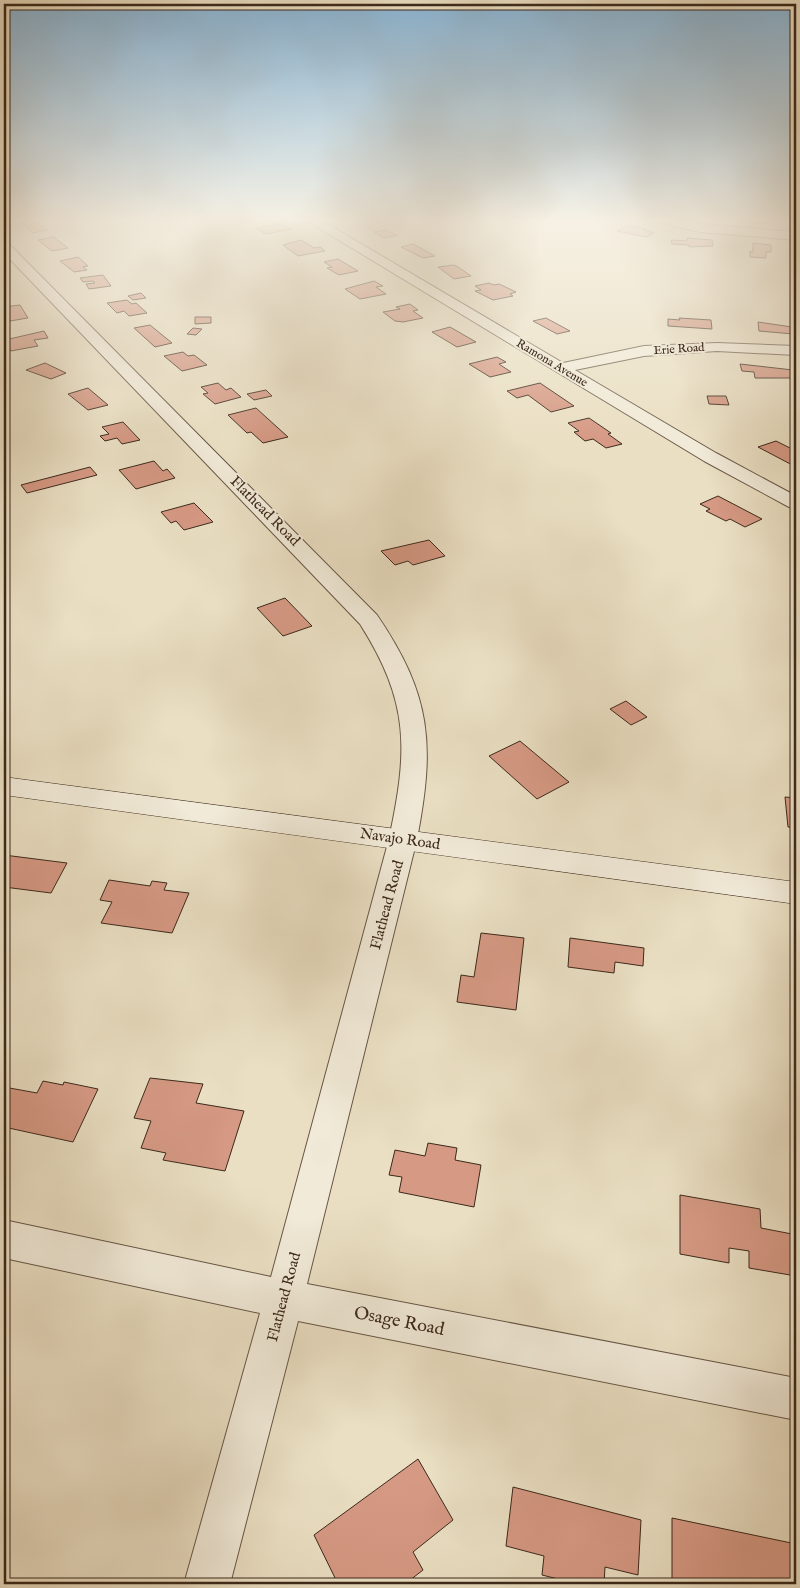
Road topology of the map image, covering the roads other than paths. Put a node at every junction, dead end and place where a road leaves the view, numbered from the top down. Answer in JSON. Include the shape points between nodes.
{"nodes":[{"id":1,"x":50,"y":293,"type":"edge"},
{"id":2,"x":435,"y":293,"type":"edge"},
{"id":3,"x":796,"y":350,"type":"edge"},
{"id":4,"x":562,"y":368,"type":"junction"},
{"id":5,"x":796,"y":503,"type":"edge"},
{"id":6,"x":4,"y":786,"type":"edge"},
{"id":7,"x":403,"y":839,"type":"junction"},
{"id":8,"x":796,"y":893,"type":"edge"},
{"id":9,"x":4,"y":1238,"type":"edge"},
{"id":10,"x":284,"y":1299,"type":"junction"},
{"id":11,"x":796,"y":1400,"type":"edge"},
{"id":12,"x":207,"y":1584,"type":"edge"}],
"edges":[{"from":1,"to":7,"type":"street","name":"Flathead Road","via":[[344,592],[390,650],[409,698],[417,752]]},
{"from":2,"to":4,"type":"street","name":"Ramona Avenue"},
{"from":3,"to":4,"type":"street","name":"Erie Road","via":[[717,347],[644,351]]},
{"from":4,"to":5,"type":"street","name":"Ramona Avenue","via":[[710,457]]},
{"from":6,"to":7,"type":"main road","name":"Navajo Road"},
{"from":7,"to":8,"type":"main road","name":"Navajo Road"},
{"from":7,"to":10,"type":"street","name":"Flathead Road"},
{"from":9,"to":10,"type":"street","name":"Osage Road"},
{"from":10,"to":11,"type":"street","name":"Osage Road"},
{"from":10,"to":12,"type":"street","name":"Flathead Road"}]}
